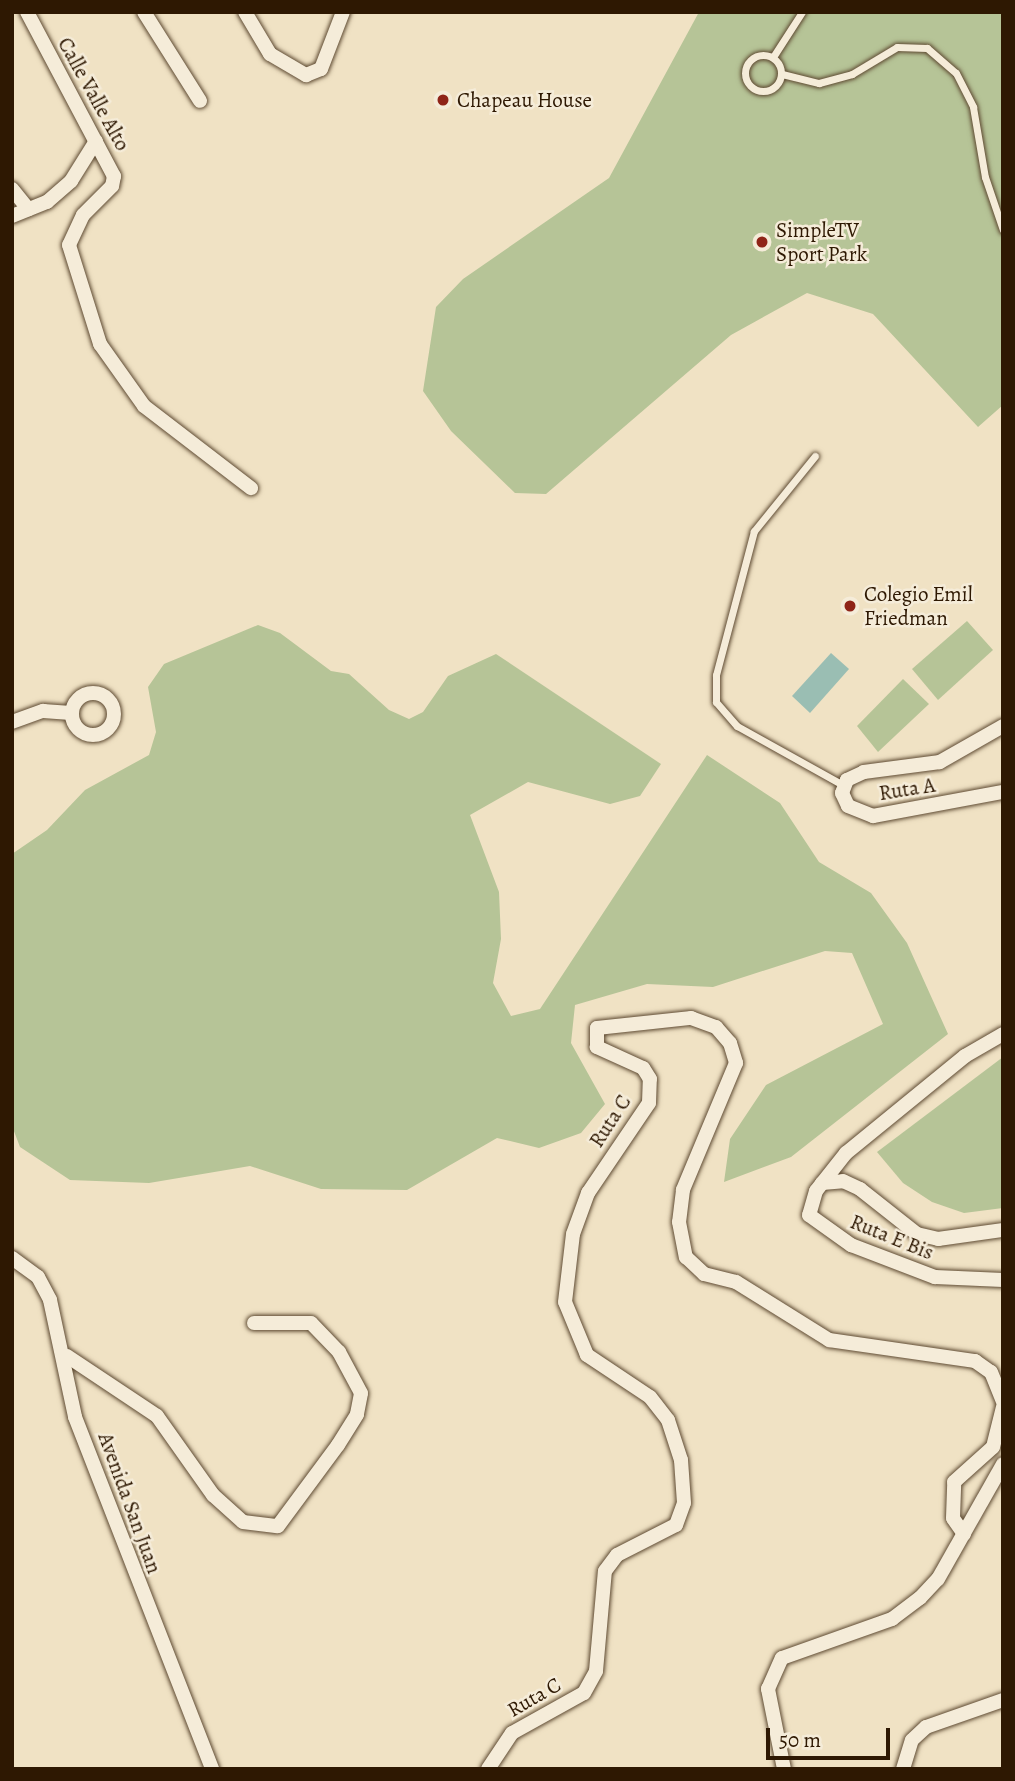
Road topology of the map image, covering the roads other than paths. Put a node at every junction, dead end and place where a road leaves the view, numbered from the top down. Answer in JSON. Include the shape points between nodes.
{"nodes":[{"id":1,"x":27,"y":12,"type":"edge"},
{"id":2,"x":144,"y":12,"type":"edge"},
{"id":3,"x":245,"y":12,"type":"edge"},
{"id":4,"x":327,"y":12,"type":"edge"},
{"id":5,"x":802,"y":12,"type":"edge"},
{"id":6,"x":343,"y":15,"type":"edge"},
{"id":7,"x":773,"y":57,"type":"junction"},
{"id":8,"x":782,"y":74,"type":"junction"},
{"id":9,"x":200,"y":100,"type":"dead end"},
{"id":10,"x":96,"y":141,"type":"junction"},
{"id":11,"x":12,"y":189,"type":"edge"},
{"id":12,"x":28,"y":209,"type":"junction"},
{"id":13,"x":12,"y":216,"type":"edge"},
{"id":14,"x":1003,"y":230,"type":"edge"},
{"id":15,"x":815,"y":456,"type":"dead end"},
{"id":16,"x":251,"y":488,"type":"dead end"},
{"id":17,"x":71,"y":713,"type":"dead end"},
{"id":18,"x":12,"y":722,"type":"edge"},
{"id":19,"x":1003,"y":726,"type":"edge"},
{"id":20,"x":844,"y":785,"type":"junction"},
{"id":21,"x":1003,"y":792,"type":"edge"},
{"id":22,"x":1003,"y":1034,"type":"edge"},
{"id":23,"x":822,"y":1183,"type":"junction"},
{"id":24,"x":1003,"y":1230,"type":"edge"},
{"id":25,"x":12,"y":1258,"type":"edge"},
{"id":26,"x":1003,"y":1280,"type":"edge"},
{"id":27,"x":254,"y":1323,"type":"dead end"},
{"id":28,"x":67,"y":1356,"type":"junction"},
{"id":29,"x":1003,"y":1404,"type":"edge"},
{"id":30,"x":1003,"y":1464,"type":"edge"},
{"id":31,"x":964,"y":1534,"type":"junction"},
{"id":32,"x":1003,"y":1700,"type":"edge"},
{"id":33,"x":212,"y":1769,"type":"edge"},
{"id":34,"x":488,"y":1769,"type":"edge"},
{"id":35,"x":784,"y":1769,"type":"edge"},
{"id":36,"x":903,"y":1769,"type":"edge"}],
"edges":[{"from":1,"to":10,"type":"street","name":"Calle Valle Alto"},
{"from":2,"to":9,"type":"street"},
{"from":3,"to":6,"type":"street","via":[[270,54],[306,75],[321,69]]},
{"from":4,"to":6,"type":"street"},
{"from":5,"to":7,"type":"lane"},
{"from":7,"to":8,"type":"lane"},
{"from":7,"to":8,"type":"lane","via":[[754,58],[746,79],[766,91]]},
{"from":8,"to":14,"type":"lane","via":[[819,83],[852,74],[897,47],[927,48],[956,73],[973,107],[987,187]]},
{"from":10,"to":12,"type":"street","via":[[71,181]]},
{"from":10,"to":16,"type":"street","name":"Calle Valle Alto","via":[[113,186],[83,215],[69,245],[100,344],[127,390]]},
{"from":11,"to":12,"type":"street"},
{"from":12,"to":13,"type":"street"},
{"from":15,"to":20,"type":"lane","via":[[754,531],[716,675],[716,702],[737,726]]},
{"from":17,"to":18,"type":"street","via":[[43,711]]},
{"from":19,"to":20,"type":"street","name":"Ruta A","via":[[940,762],[883,765]]},
{"from":20,"to":21,"type":"street","name":"Ruta A","via":[[848,806],[873,816]]},
{"from":22,"to":23,"type":"street","via":[[965,1056],[846,1153]]},
{"from":23,"to":24,"type":"street","via":[[831,1179],[860,1189],[917,1234],[937,1239]]},
{"from":23,"to":26,"type":"street","name":"Ruta E Bis","via":[[809,1215],[823,1231],[935,1277]]},
{"from":25,"to":28,"type":"street","name":"Avenida San Juan","via":[[44,1287]]},
{"from":27,"to":28,"type":"street","via":[[311,1323],[340,1352],[360,1393],[351,1424],[278,1526],[243,1522],[213,1495],[157,1416]]},
{"from":28,"to":33,"type":"street","name":"Avenida San Juan","via":[[75,1417]]},
{"from":29,"to":31,"type":"street","name":"Ruta C","via":[[993,1447],[954,1482],[953,1518]]},
{"from":29,"to":34,"type":"street","name":"Ruta C","via":[[990,1372],[975,1361],[830,1340],[736,1282],[704,1274],[686,1258],[679,1222],[683,1190],[736,1063],[730,1042],[716,1027],[691,1018],[612,1022],[597,1028],[597,1048],[643,1068],[649,1102],[587,1192],[573,1234],[565,1302],[587,1355],[650,1397],[668,1420],[681,1460],[684,1503],[676,1525],[617,1555],[605,1571],[596,1671],[584,1693],[512,1733]]},
{"from":30,"to":31,"type":"street"},
{"from":31,"to":35,"type":"street","via":[[938,1579],[892,1619],[782,1658],[768,1689]]},
{"from":32,"to":36,"type":"street","via":[[926,1727],[912,1740]]}]}
